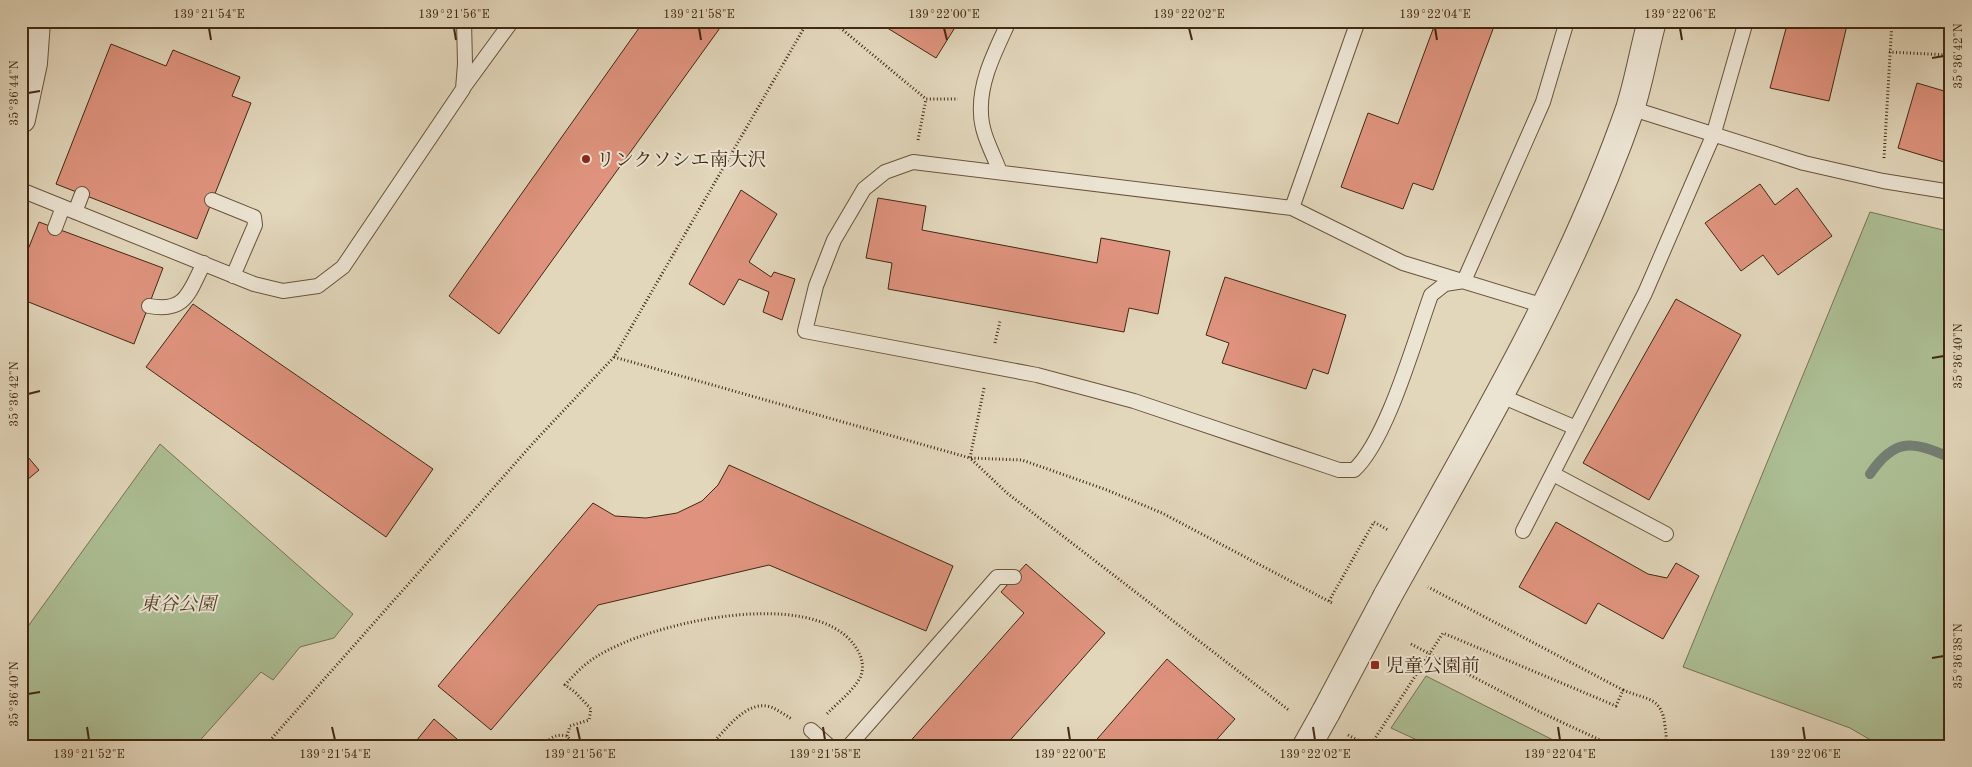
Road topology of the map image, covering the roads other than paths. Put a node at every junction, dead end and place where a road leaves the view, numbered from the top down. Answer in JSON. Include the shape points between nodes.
{"nodes":[{"id":1,"x":36,"y":21,"type":"edge"},
{"id":2,"x":464,"y":21,"type":"edge"},
{"id":3,"x":512,"y":21,"type":"edge"},
{"id":4,"x":1009,"y":21,"type":"edge"},
{"id":5,"x":1358,"y":21,"type":"edge"},
{"id":6,"x":1567,"y":21,"type":"edge"},
{"id":7,"x":1652,"y":21,"type":"edge"},
{"id":8,"x":1746,"y":21,"type":"edge"},
{"id":9,"x":463,"y":89,"type":"junction"},
{"id":10,"x":1630,"y":108,"type":"junction"},
{"id":11,"x":21,"y":119,"type":"edge"},
{"id":12,"x":1713,"y":136,"type":"junction"},
{"id":13,"x":1000,"y":172,"type":"junction"},
{"id":14,"x":21,"y":190,"type":"edge"},
{"id":15,"x":1951,"y":192,"type":"edge"},
{"id":16,"x":82,"y":194,"type":"dead end"},
{"id":17,"x":212,"y":200,"type":"dead end"},
{"id":18,"x":1292,"y":208,"type":"junction"},
{"id":19,"x":69,"y":209,"type":"junction"},
{"id":20,"x":55,"y":228,"type":"dead end"},
{"id":21,"x":204,"y":263,"type":"junction"},
{"id":22,"x":233,"y":276,"type":"junction"},
{"id":23,"x":1464,"y":281,"type":"junction"},
{"id":24,"x":149,"y":306,"type":"dead end"},
{"id":25,"x":1544,"y":306,"type":"junction"},
{"id":26,"x":1499,"y":396,"type":"junction"},
{"id":27,"x":1576,"y":428,"type":"junction"},
{"id":28,"x":1553,"y":474,"type":"junction"},
{"id":29,"x":1523,"y":530,"type":"dead end"},
{"id":30,"x":1666,"y":534,"type":"dead end"},
{"id":31,"x":1014,"y":577,"type":"dead end"},
{"id":32,"x":812,"y":730,"type":"road end"},
{"id":33,"x":829,"y":746,"type":"edge"},
{"id":34,"x":849,"y":746,"type":"edge"},
{"id":35,"x":1307,"y":746,"type":"edge"}],
"edges":[{"from":1,"to":11,"type":"street","via":[[33,64]]},
{"from":2,"to":9,"type":"lane"},
{"from":3,"to":9,"type":"lane"},
{"from":4,"to":13,"type":"lane","via":[[989,67],[980,114]]},
{"from":5,"to":18,"type":"lane"},
{"from":6,"to":23,"type":"lane","via":[[1543,102]]},
{"from":7,"to":10,"type":"street"},
{"from":8,"to":12,"type":"lane"},
{"from":9,"to":22,"type":"lane","via":[[343,267],[318,286],[283,290]]},
{"from":10,"to":12,"type":"lane"},
{"from":10,"to":25,"type":"street","via":[[1592,204]]},
{"from":12,"to":15,"type":"lane","via":[[1804,163]]},
{"from":12,"to":27,"type":"lane","via":[[1645,294]]},
{"from":13,"to":18,"type":"lane"},
{"from":13,"to":23,"type":"lane","via":[[913,162],[885,172],[864,189],[834,240],[816,286],[805,332],[1037,375],[1134,401],[1339,470],[1354,470],[1364,460],[1392,403],[1431,294],[1445,284]]},
{"from":14,"to":19,"type":"lane"},
{"from":16,"to":19,"type":"lane"},
{"from":17,"to":22,"type":"lane","via":[[254,217],[255,225]]},
{"from":18,"to":23,"type":"lane","via":[[1403,263]]},
{"from":19,"to":20,"type":"lane"},
{"from":19,"to":21,"type":"lane"},
{"from":21,"to":22,"type":"lane"},
{"from":21,"to":24,"type":"lane","via":[[179,304],[166,310]]},
{"from":23,"to":25,"type":"lane"},
{"from":25,"to":26,"type":"street"},
{"from":26,"to":27,"type":"lane"},
{"from":26,"to":35,"type":"street","bridge":true},
{"from":27,"to":28,"type":"lane"},
{"from":28,"to":29,"type":"lane"},
{"from":28,"to":30,"type":"lane"},
{"from":31,"to":34,"type":"lane","via":[[997,577]]},
{"from":32,"to":33,"type":"lane"}]}
